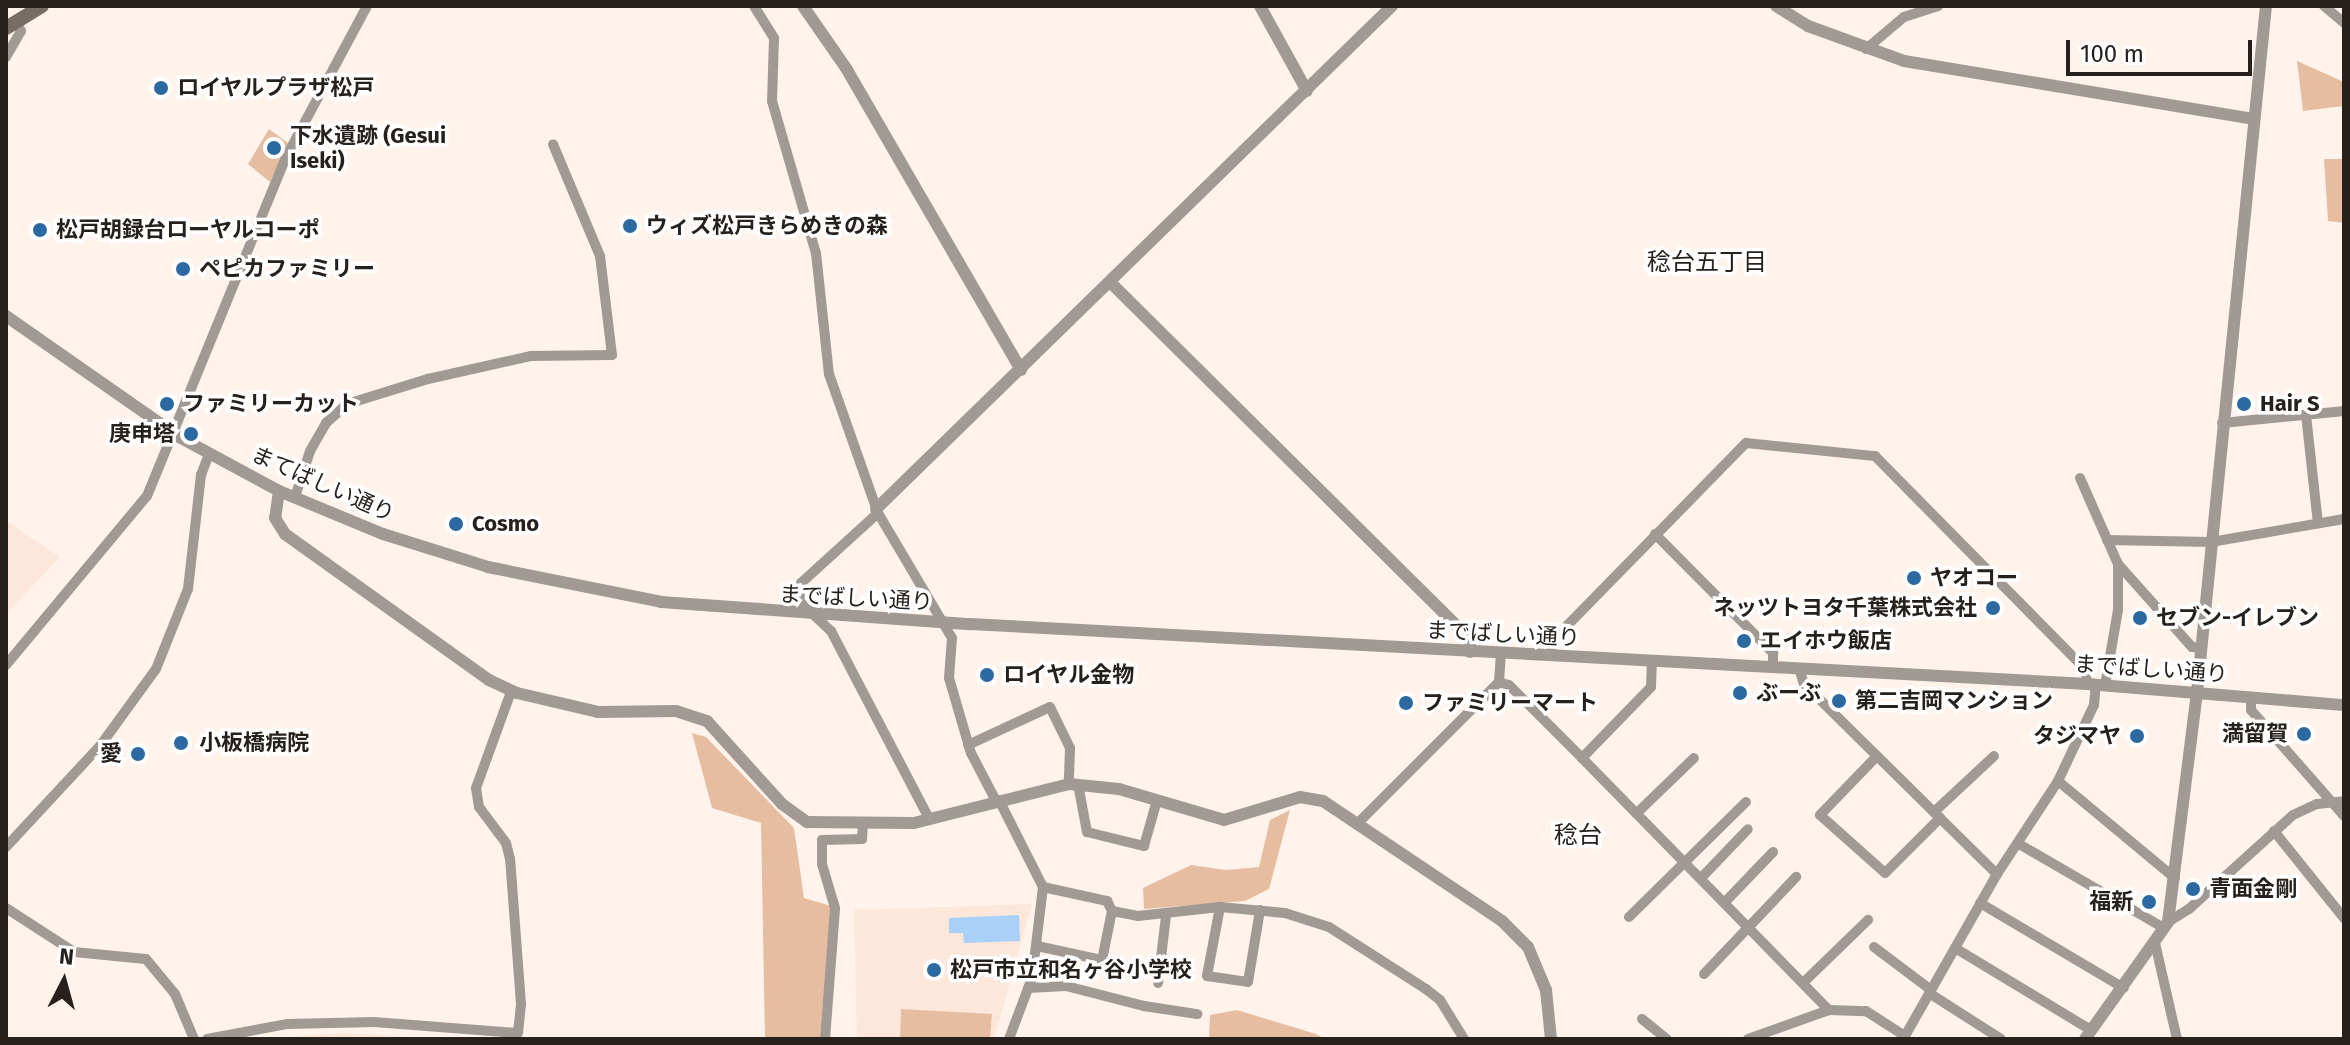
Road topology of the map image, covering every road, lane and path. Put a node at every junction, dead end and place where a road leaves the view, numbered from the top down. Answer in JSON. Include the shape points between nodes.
{"nodes":[{"id":1,"x":42,"y":6,"type":"edge"},
{"id":2,"x":367,"y":6,"type":"edge"},
{"id":3,"x":754,"y":6,"type":"edge"},
{"id":4,"x":803,"y":6,"type":"edge"},
{"id":5,"x":1260,"y":6,"type":"edge"},
{"id":6,"x":1392,"y":6,"type":"edge"},
{"id":7,"x":1776,"y":6,"type":"edge"},
{"id":8,"x":1938,"y":6,"type":"edge"},
{"id":9,"x":2266,"y":6,"type":"edge"},
{"id":10,"x":2324,"y":6,"type":"edge"},
{"id":11,"x":2344,"y":23,"type":"edge"},
{"id":12,"x":11,"y":25,"type":"edge"},
{"id":13,"x":1866,"y":49,"type":"junction"},
{"id":14,"x":6,"y":57,"type":"edge"},
{"id":15,"x":1307,"y":91,"type":"junction"},
{"id":16,"x":2253,"y":119,"type":"junction"},
{"id":17,"x":553,"y":144,"type":"dead end"},
{"id":18,"x":1111,"y":283,"type":"junction"},
{"id":19,"x":6,"y":316,"type":"edge"},
{"id":20,"x":1021,"y":370,"type":"junction"},
{"id":21,"x":2344,"y":411,"type":"edge"},
{"id":22,"x":2306,"y":415,"type":"junction"},
{"id":23,"x":2222,"y":423,"type":"junction"},
{"id":24,"x":175,"y":434,"type":"junction"},
{"id":25,"x":209,"y":454,"type":"junction"},
{"id":26,"x":2080,"y":478,"type":"dead end"},
{"id":27,"x":279,"y":491,"type":"junction"},
{"id":28,"x":295,"y":497,"type":"junction"},
{"id":29,"x":877,"y":511,"type":"junction"},
{"id":30,"x":2344,"y":519,"type":"edge"},
{"id":31,"x":2318,"y":523,"type":"junction"},
{"id":32,"x":1655,"y":534,"type":"junction"},
{"id":33,"x":2107,"y":540,"type":"junction"},
{"id":34,"x":2211,"y":542,"type":"junction"},
{"id":35,"x":2118,"y":564,"type":"junction"},
{"id":36,"x":661,"y":602,"type":"joint"},
{"id":37,"x":2201,"y":648,"type":"junction"},
{"id":38,"x":1470,"y":652,"type":"junction"},
{"id":39,"x":1501,"y":653,"type":"junction"},
{"id":40,"x":1551,"y":656,"type":"junction"},
{"id":41,"x":1652,"y":661,"type":"junction"},
{"id":42,"x":6,"y":665,"type":"edge"},
{"id":43,"x":1773,"y":667,"type":"junction"},
{"id":44,"x":1799,"y":668,"type":"junction"},
{"id":45,"x":1499,"y":682,"type":"junction"},
{"id":46,"x":2096,"y":684,"type":"junction"},
{"id":47,"x":511,"y":692,"type":"junction"},
{"id":48,"x":2197,"y":692,"type":"junction"},
{"id":49,"x":2251,"y":697,"type":"junction"},
{"id":50,"x":2344,"y":705,"type":"edge"},
{"id":51,"x":968,"y":745,"type":"junction"},
{"id":52,"x":1877,"y":756,"type":"junction"},
{"id":53,"x":1994,"y":756,"type":"dead end"},
{"id":54,"x":1582,"y":758,"type":"junction"},
{"id":55,"x":1694,"y":758,"type":"dead end"},
{"id":56,"x":2058,"y":781,"type":"junction"},
{"id":57,"x":1074,"y":784,"type":"junction"},
{"id":58,"x":1157,"y":800,"type":"junction"},
{"id":59,"x":997,"y":801,"type":"junction"},
{"id":60,"x":2332,"y":801,"type":"junction"},
{"id":61,"x":2344,"y":801,"type":"edge"},
{"id":62,"x":1746,"y":802,"type":"dead end"},
{"id":63,"x":1637,"y":813,"type":"junction"},
{"id":64,"x":1937,"y":815,"type":"junction"},
{"id":65,"x":2344,"y":816,"type":"edge"},
{"id":66,"x":930,"y":820,"type":"junction"},
{"id":67,"x":1357,"y":824,"type":"junction"},
{"id":68,"x":863,"y":826,"type":"junction"},
{"id":69,"x":1748,"y":829,"type":"dead end"},
{"id":70,"x":2274,"y":831,"type":"junction"},
{"id":71,"x":2019,"y":844,"type":"junction"},
{"id":72,"x":6,"y":847,"type":"edge"},
{"id":73,"x":1773,"y":852,"type":"dead end"},
{"id":74,"x":1687,"y":862,"type":"junction"},
{"id":75,"x":1997,"y":874,"type":"junction"},
{"id":76,"x":1702,"y":877,"type":"junction"},
{"id":77,"x":1796,"y":877,"type":"dead end"},
{"id":78,"x":2175,"y":878,"type":"junction"},
{"id":79,"x":1043,"y":887,"type":"junction"},
{"id":80,"x":1726,"y":901,"type":"junction"},
{"id":81,"x":1980,"y":903,"type":"junction"},
{"id":82,"x":1220,"y":907,"type":"junction"},
{"id":83,"x":6,"y":908,"type":"edge"},
{"id":84,"x":1260,"y":910,"type":"junction"},
{"id":85,"x":1112,"y":911,"type":"junction"},
{"id":86,"x":1166,"y":916,"type":"junction"},
{"id":87,"x":1629,"y":917,"type":"dead end"},
{"id":88,"x":2344,"y":918,"type":"edge"},
{"id":89,"x":1868,"y":920,"type":"dead end"},
{"id":90,"x":2166,"y":925,"type":"junction"},
{"id":91,"x":1751,"y":926,"type":"junction"},
{"id":92,"x":2155,"y":943,"type":"junction"},
{"id":93,"x":1037,"y":946,"type":"junction"},
{"id":94,"x":1874,"y":947,"type":"dead end"},
{"id":95,"x":1955,"y":948,"type":"junction"},
{"id":96,"x":1704,"y":974,"type":"dead end"},
{"id":97,"x":1805,"y":981,"type":"junction"},
{"id":98,"x":1158,"y":983,"type":"dead end"},
{"id":99,"x":1028,"y":988,"type":"junction"},
{"id":100,"x":2124,"y":988,"type":"junction"},
{"id":101,"x":1930,"y":992,"type":"junction"},
{"id":102,"x":1829,"y":1010,"type":"junction"},
{"id":103,"x":1197,"y":1014,"type":"dead end"},
{"id":104,"x":1642,"y":1019,"type":"dead end"},
{"id":105,"x":2088,"y":1034,"type":"edge"},
{"id":106,"x":520,"y":1036,"type":"edge"},
{"id":107,"x":194,"y":1039,"type":"edge"},
{"id":108,"x":207,"y":1039,"type":"edge"},
{"id":109,"x":825,"y":1039,"type":"edge"},
{"id":110,"x":1009,"y":1039,"type":"edge"},
{"id":111,"x":1464,"y":1039,"type":"edge"},
{"id":112,"x":1551,"y":1039,"type":"edge"},
{"id":113,"x":1667,"y":1039,"type":"edge"},
{"id":114,"x":1748,"y":1039,"type":"edge"},
{"id":115,"x":2001,"y":1039,"type":"edge"},
{"id":116,"x":2177,"y":1039,"type":"edge"}],
"edges":[{"from":1,"to":12,"type":"main road"},
{"from":2,"to":24,"type":"street","via":[[285,159]]},
{"from":3,"to":29,"type":"street","via":[[774,38],[772,101],[816,253],[829,374]]},
{"from":4,"to":20,"type":"street","via":[[846,68]]},
{"from":5,"to":15,"type":"street"},
{"from":6,"to":15,"type":"street"},
{"from":7,"to":13,"type":"street","via":[[1808,26]]},
{"from":8,"to":13,"type":"street","via":[[1904,17]]},
{"from":9,"to":16,"type":"street"},
{"from":10,"to":11,"type":"street"},
{"from":12,"to":14,"type":"street","via":[[21,31]]},
{"from":13,"to":16,"type":"street","via":[[1978,74]]},
{"from":15,"to":18,"type":"street"},
{"from":16,"to":23,"type":"street"},
{"from":17,"to":28,"type":"street","via":[[600,256],[612,355],[531,356],[347,404],[315,441]]},
{"from":18,"to":20,"type":"street"},
{"from":18,"to":38,"type":"street","via":[[1470,639]]},
{"from":19,"to":24,"type":"street","name":"まてばしい通り"},
{"from":20,"to":29,"type":"street"},
{"from":21,"to":22,"type":"street"},
{"from":22,"to":23,"type":"street"},
{"from":22,"to":31,"type":"street"},
{"from":23,"to":34,"type":"street"},
{"from":24,"to":25,"type":"street","name":"まてばしい通り"},
{"from":24,"to":42,"type":"street","via":[[131,520]]},
{"from":25,"to":27,"type":"street","name":"まてばしい通り"},
{"from":25,"to":72,"type":"street","via":[[201,475],[188,589],[156,669],[100,746]]},
{"from":26,"to":33,"type":"street"},
{"from":27,"to":28,"type":"street","name":"まてばしい通り"},
{"from":27,"to":47,"type":"street","via":[[275,518],[285,534]]},
{"from":28,"to":36,"type":"street","name":"まてばしい通り","via":[[383,534],[488,567]]},
{"from":29,"to":51,"type":"street","via":[[952,638],[949,678]]},
{"from":29,"to":66,"type":"street","via":[[801,583],[799,601],[831,631]]},
{"from":30,"to":31,"type":"street"},
{"from":31,"to":34,"type":"street"},
{"from":32,"to":40,"type":"street","via":[[1553,640]]},
{"from":32,"to":43,"type":"street","via":[[1773,653]]},
{"from":32,"to":46,"type":"street","via":[[1746,443],[1875,456]]},
{"from":33,"to":34,"type":"street"},
{"from":33,"to":35,"type":"street"},
{"from":34,"to":37,"type":"street"},
{"from":35,"to":37,"type":"street","via":[[2192,647]]},
{"from":35,"to":46,"type":"street","via":[[2118,610]]},
{"from":36,"to":38,"type":"street","name":"までばしい通り","bridge":true},
{"from":37,"to":48,"type":"street"},
{"from":38,"to":39,"type":"street","name":"までばしい通り"},
{"from":39,"to":40,"type":"street","name":"までばしい通り"},
{"from":39,"to":45,"type":"street"},
{"from":40,"to":41,"type":"street","name":"までばしい通り"},
{"from":41,"to":43,"type":"street","name":"までばしい通り"},
{"from":41,"to":54,"type":"street","via":[[1651,687]]},
{"from":43,"to":44,"type":"street","name":"までばしい通り"},
{"from":44,"to":46,"type":"street","name":"までばしい通り"},
{"from":44,"to":52,"type":"street","via":[[1804,684]]},
{"from":45,"to":54,"type":"street","via":[[1509,685]]},
{"from":45,"to":67,"type":"street"},
{"from":46,"to":48,"type":"street","name":"までばしい通り"},
{"from":46,"to":56,"type":"street","via":[[2094,705]]},
{"from":47,"to":68,"type":"street","via":[[598,712],[691,713],[716,727],[793,815],[817,824]]},
{"from":47,"to":106,"type":"street","via":[[476,788],[479,807],[506,843],[510,859]]},
{"from":48,"to":49,"type":"street","name":"までばしい通り"},
{"from":48,"to":78,"type":"street"},
{"from":49,"to":50,"type":"street","name":"までばしい通り"},
{"from":49,"to":60,"type":"street","via":[[2251,710]]},
{"from":51,"to":57,"type":"street","via":[[1050,707],[1070,748]]},
{"from":51,"to":59,"type":"street"},
{"from":52,"to":64,"type":"street"},
{"from":52,"to":64,"type":"street","via":[[1820,815],[1885,873]]},
{"from":53,"to":64,"type":"street"},
{"from":54,"to":63,"type":"street"},
{"from":55,"to":63,"type":"street"},
{"from":56,"to":71,"type":"street"},
{"from":56,"to":78,"type":"street"},
{"from":57,"to":58,"type":"street"},
{"from":57,"to":58,"type":"street","via":[[1087,832],[1144,846]]},
{"from":57,"to":59,"type":"street"},
{"from":58,"to":67,"type":"street","via":[[1224,820],[1312,798]]},
{"from":59,"to":66,"type":"street"},
{"from":59,"to":79,"type":"street"},
{"from":60,"to":61,"type":"street"},
{"from":60,"to":65,"type":"street"},
{"from":60,"to":70,"type":"street","via":[[2293,815]]},
{"from":62,"to":74,"type":"street"},
{"from":63,"to":74,"type":"street"},
{"from":64,"to":75,"type":"street"},
{"from":66,"to":68,"type":"street"},
{"from":67,"to":112,"type":"street","via":[[1502,921],[1528,947],[1546,990]]},
{"from":68,"to":109,"type":"street","via":[[862,839],[822,840],[822,864],[835,908]]},
{"from":69,"to":76,"type":"street"},
{"from":70,"to":88,"type":"street"},
{"from":70,"to":90,"type":"street"},
{"from":71,"to":75,"type":"street"},
{"from":71,"to":90,"type":"street"},
{"from":73,"to":80,"type":"street"},
{"from":74,"to":76,"type":"street"},
{"from":74,"to":87,"type":"street"},
{"from":75,"to":81,"type":"street"},
{"from":76,"to":80,"type":"street"},
{"from":77,"to":91,"type":"street"},
{"from":78,"to":90,"type":"street"},
{"from":79,"to":85,"type":"street","via":[[1107,901]]},
{"from":79,"to":93,"type":"street"},
{"from":80,"to":91,"type":"street"},
{"from":81,"to":95,"type":"street"},
{"from":81,"to":100,"type":"street"},
{"from":82,"to":84,"type":"street"},
{"from":82,"to":84,"type":"street","via":[[1207,976],[1248,982]]},
{"from":82,"to":86,"type":"street"},
{"from":83,"to":107,"type":"street","via":[[74,952],[146,959],[175,994]]},
{"from":84,"to":111,"type":"street","via":[[1329,927],[1440,1000]]},
{"from":85,"to":86,"type":"street"},
{"from":85,"to":93,"type":"street","via":[[1102,960]]},
{"from":86,"to":98,"type":"street"},
{"from":89,"to":97,"type":"street"},
{"from":90,"to":92,"type":"street"},
{"from":91,"to":96,"type":"street"},
{"from":91,"to":97,"type":"street"},
{"from":92,"to":100,"type":"street"},
{"from":92,"to":116,"type":"street"},
{"from":93,"to":99,"type":"street"},
{"from":94,"to":101,"type":"street"},
{"from":95,"to":101,"type":"street"},
{"from":95,"to":105,"type":"street"},
{"from":97,"to":102,"type":"street"},
{"from":99,"to":103,"type":"street","via":[[1066,986]]},
{"from":99,"to":110,"type":"street"},
{"from":100,"to":105,"type":"street"},
{"from":101,"to":102,"type":"street","via":[[1905,1036],[1866,1011]]},
{"from":101,"to":115,"type":"street"},
{"from":102,"to":114,"type":"street"},
{"from":104,"to":113,"type":"street"},
{"from":106,"to":108,"type":"street","via":[[359,1022],[287,1024]]}]}
